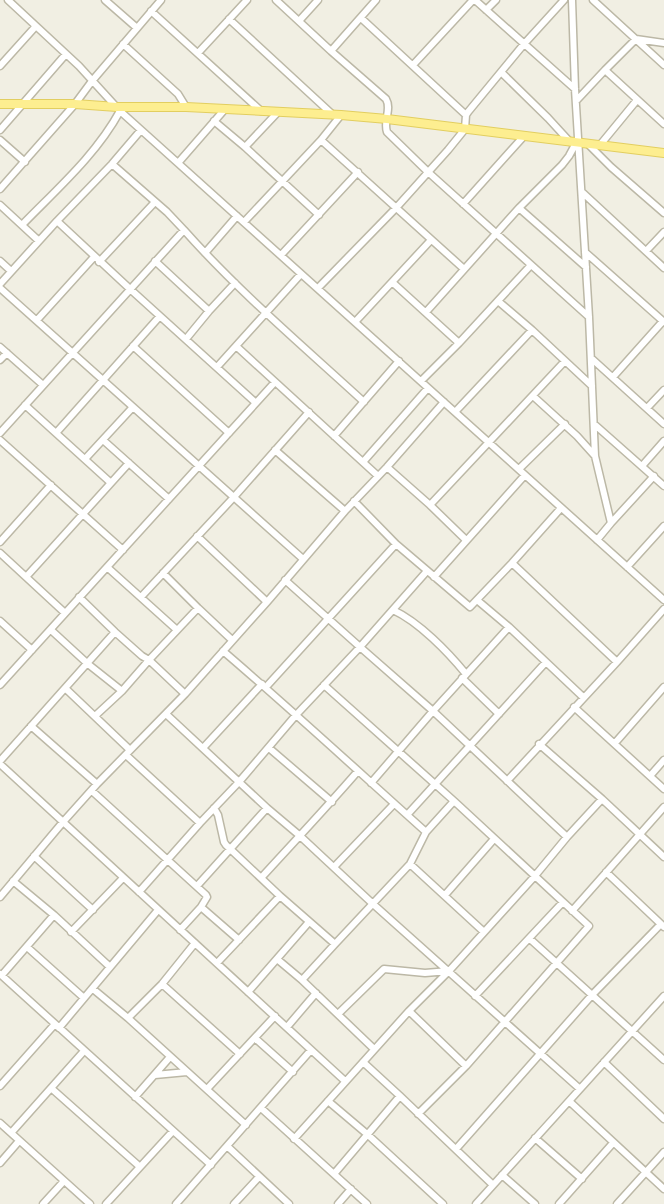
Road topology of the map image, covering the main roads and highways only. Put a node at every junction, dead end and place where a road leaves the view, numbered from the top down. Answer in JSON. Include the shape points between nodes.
{"nodes":[{"id":1,"x":0,"y":104,"type":"edge"},
{"id":2,"x":661,"y":152,"type":"edge"}],
"edges":[{"from":1,"to":2,"type":"main road","via":[[75,104],[118,109],[186,107],[337,115]]}]}
